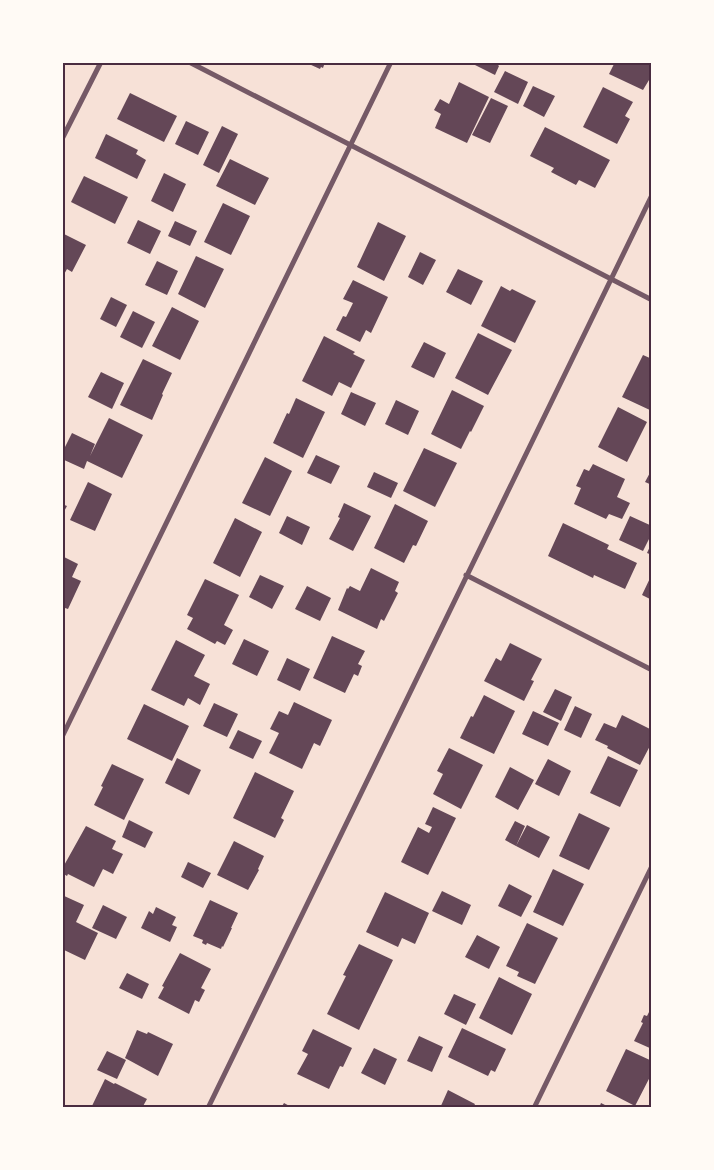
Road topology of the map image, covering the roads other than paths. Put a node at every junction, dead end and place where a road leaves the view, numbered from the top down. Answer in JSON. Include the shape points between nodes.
{"nodes":[{"id":1,"x":101,"y":62,"type":"edge"},
{"id":2,"x":189,"y":62,"type":"edge"},
{"id":3,"x":391,"y":62,"type":"edge"},
{"id":4,"x":62,"y":139,"type":"edge"},
{"id":5,"x":350,"y":146,"type":"junction"},
{"id":6,"x":652,"y":195,"type":"edge"},
{"id":7,"x":610,"y":279,"type":"junction"},
{"id":8,"x":652,"y":300,"type":"edge"},
{"id":9,"x":466,"y":575,"type":"junction"},
{"id":10,"x":652,"y":670,"type":"edge"},
{"id":11,"x":62,"y":737,"type":"edge"},
{"id":12,"x":652,"y":866,"type":"edge"},
{"id":13,"x":208,"y":1108,"type":"edge"},
{"id":14,"x":534,"y":1108,"type":"edge"}],
"edges":[{"from":1,"to":4,"type":"street"},
{"from":2,"to":5,"type":"street"},
{"from":3,"to":5,"type":"street"},
{"from":5,"to":7,"type":"street"},
{"from":5,"to":11,"type":"street"},
{"from":6,"to":7,"type":"street"},
{"from":7,"to":8,"type":"street"},
{"from":7,"to":9,"type":"street"},
{"from":9,"to":10,"type":"street"},
{"from":9,"to":13,"type":"street"},
{"from":12,"to":14,"type":"street"}]}
